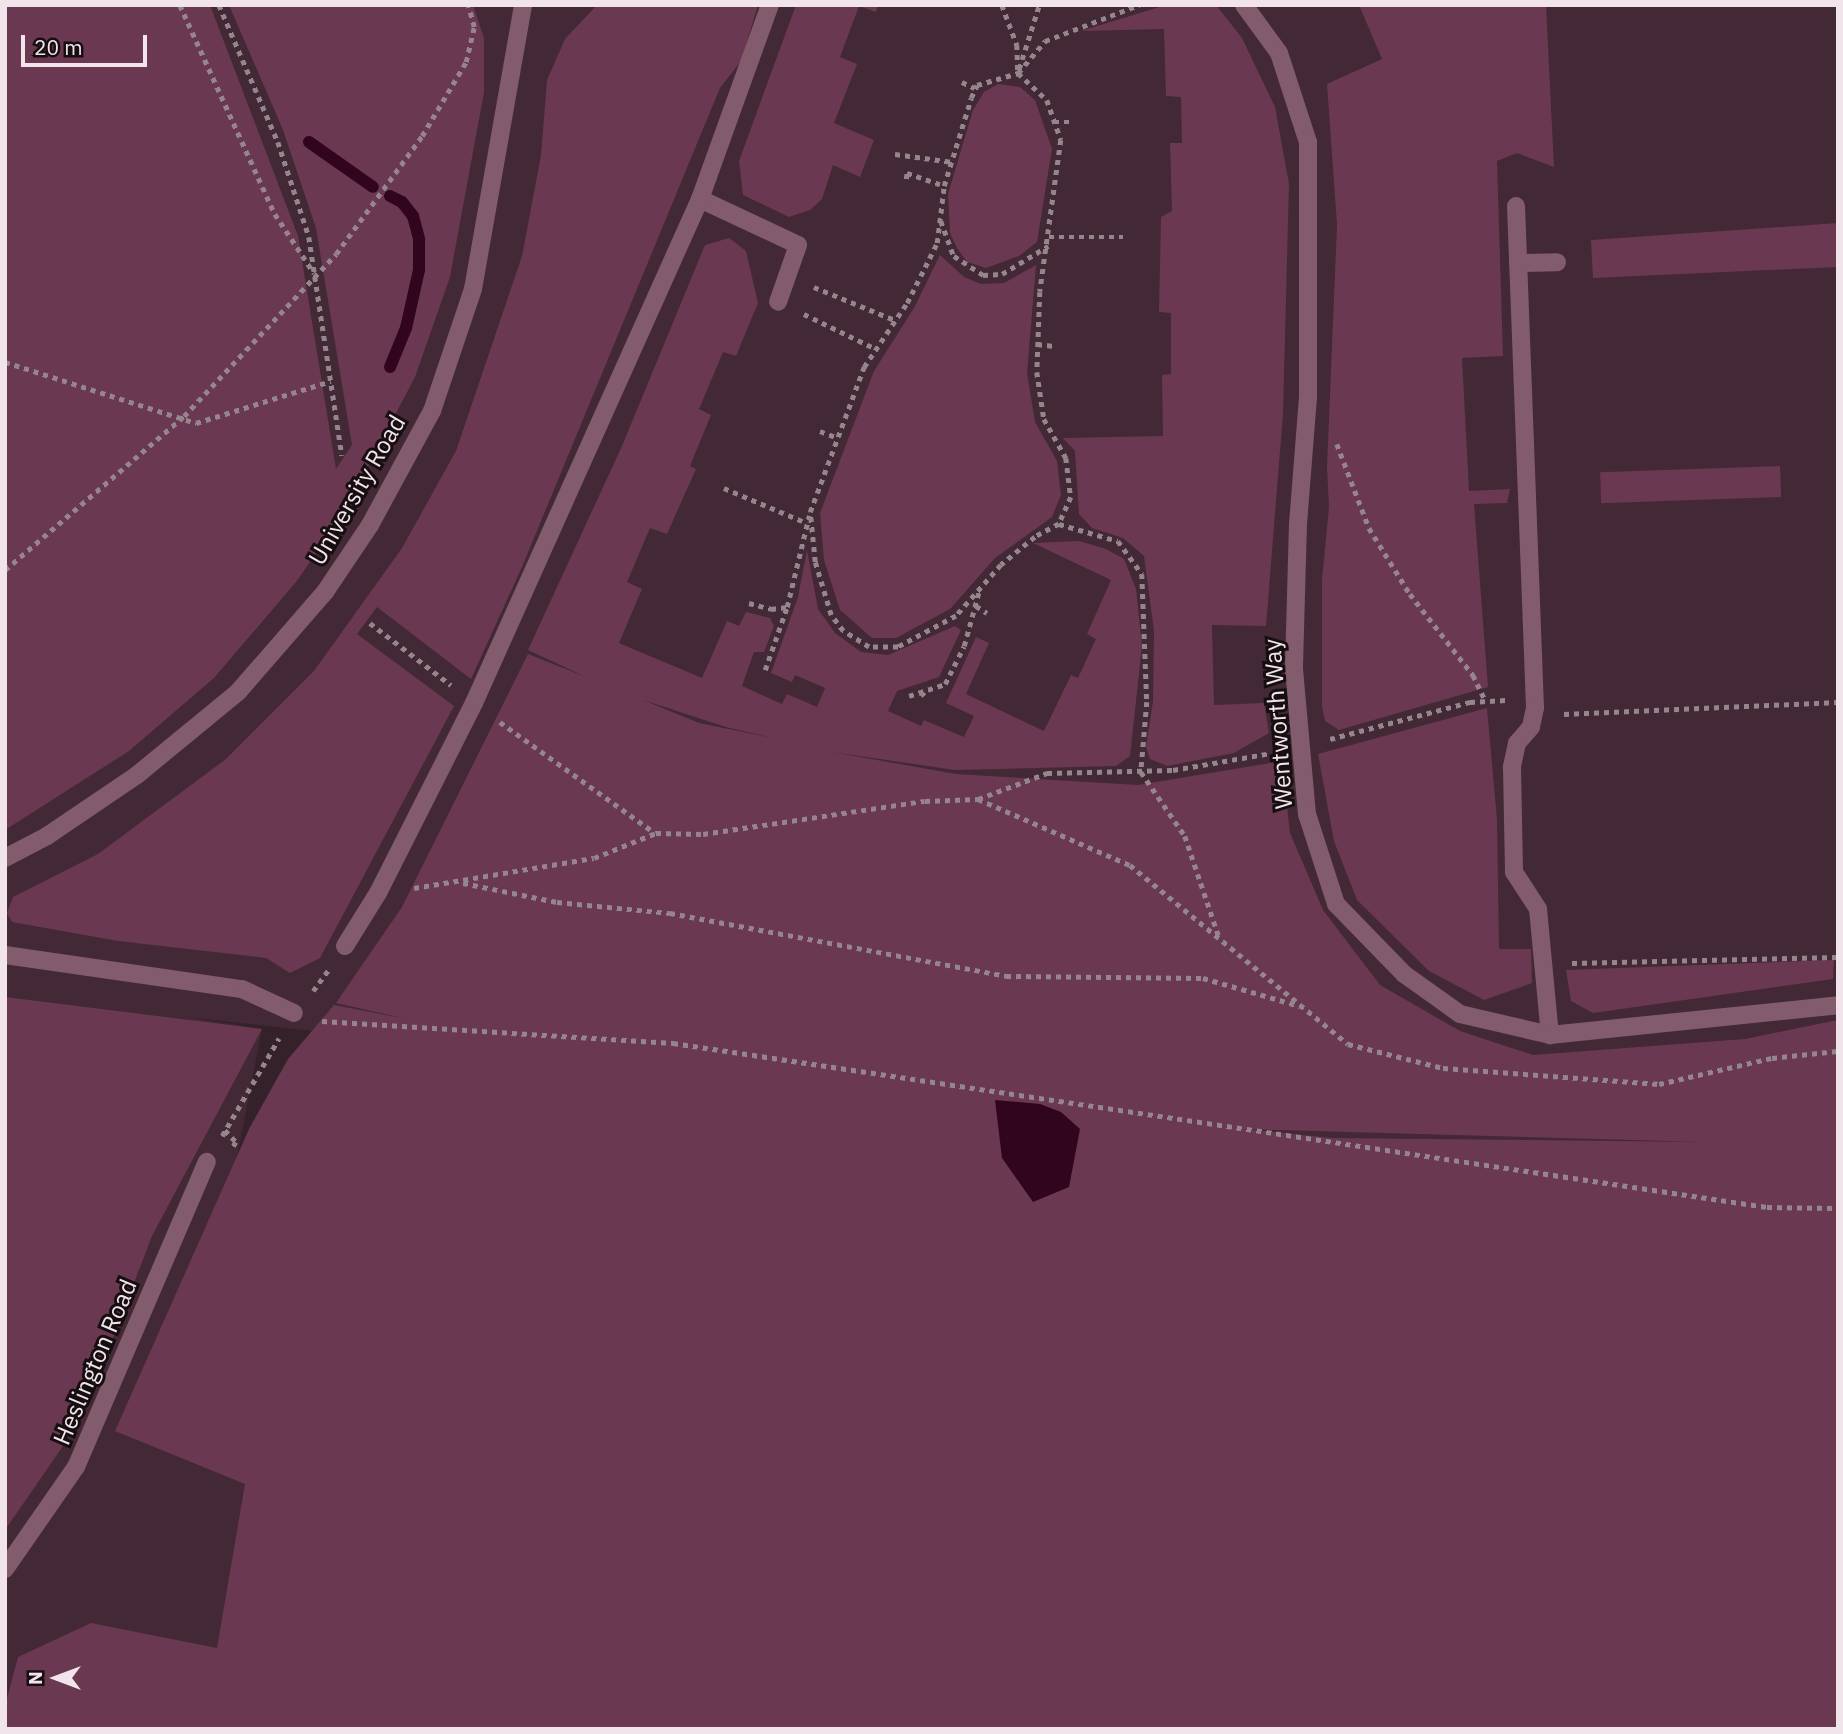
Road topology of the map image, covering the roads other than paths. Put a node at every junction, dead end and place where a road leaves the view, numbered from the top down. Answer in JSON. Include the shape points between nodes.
{"nodes":[{"id":1,"x":523,"y":5,"type":"edge"},
{"id":2,"x":769,"y":5,"type":"edge"},
{"id":3,"x":1244,"y":5,"type":"edge"},
{"id":4,"x":700,"y":199,"type":"junction"},
{"id":5,"x":1516,"y":206,"type":"dead end"},
{"id":6,"x":1557,"y":262,"type":"dead end"},
{"id":7,"x":1518,"y":263,"type":"junction"},
{"id":8,"x":778,"y":302,"type":"road end"},
{"id":9,"x":5,"y":858,"type":"edge"},
{"id":10,"x":345,"y":946,"type":"road end"},
{"id":11,"x":5,"y":955,"type":"edge"},
{"id":12,"x":1838,"y":1005,"type":"edge"},
{"id":13,"x":294,"y":1013,"type":"road end"},
{"id":14,"x":1550,"y":1035,"type":"junction"},
{"id":15,"x":207,"y":1162,"type":"dead end"},
{"id":16,"x":5,"y":1569,"type":"edge"}],
"edges":[{"from":1,"to":9,"type":"street","name":"University Road","via":[[473,289],[432,411],[370,525],[325,592],[238,692],[137,775],[47,836]]},
{"from":2,"to":4,"type":"street"},
{"from":3,"to":14,"type":"street","name":"Wentworth Way","via":[[1279,53],[1308,142],[1308,397],[1298,523],[1294,669],[1307,814],[1336,904],[1404,974],[1460,1014]]},
{"from":4,"to":8,"type":"street","via":[[798,246]]},
{"from":4,"to":10,"type":"street","via":[[474,703],[378,893]]},
{"from":5,"to":7,"type":"street"},
{"from":6,"to":7,"type":"street"},
{"from":7,"to":14,"type":"street","via":[[1535,708],[1531,727],[1517,743],[1512,767],[1514,872],[1538,909]]},
{"from":11,"to":13,"type":"street","via":[[242,989]]},
{"from":12,"to":14,"type":"street","name":"Wentworth Way"},
{"from":15,"to":16,"type":"street","name":"Heslington Road","via":[[76,1467]]}]}
